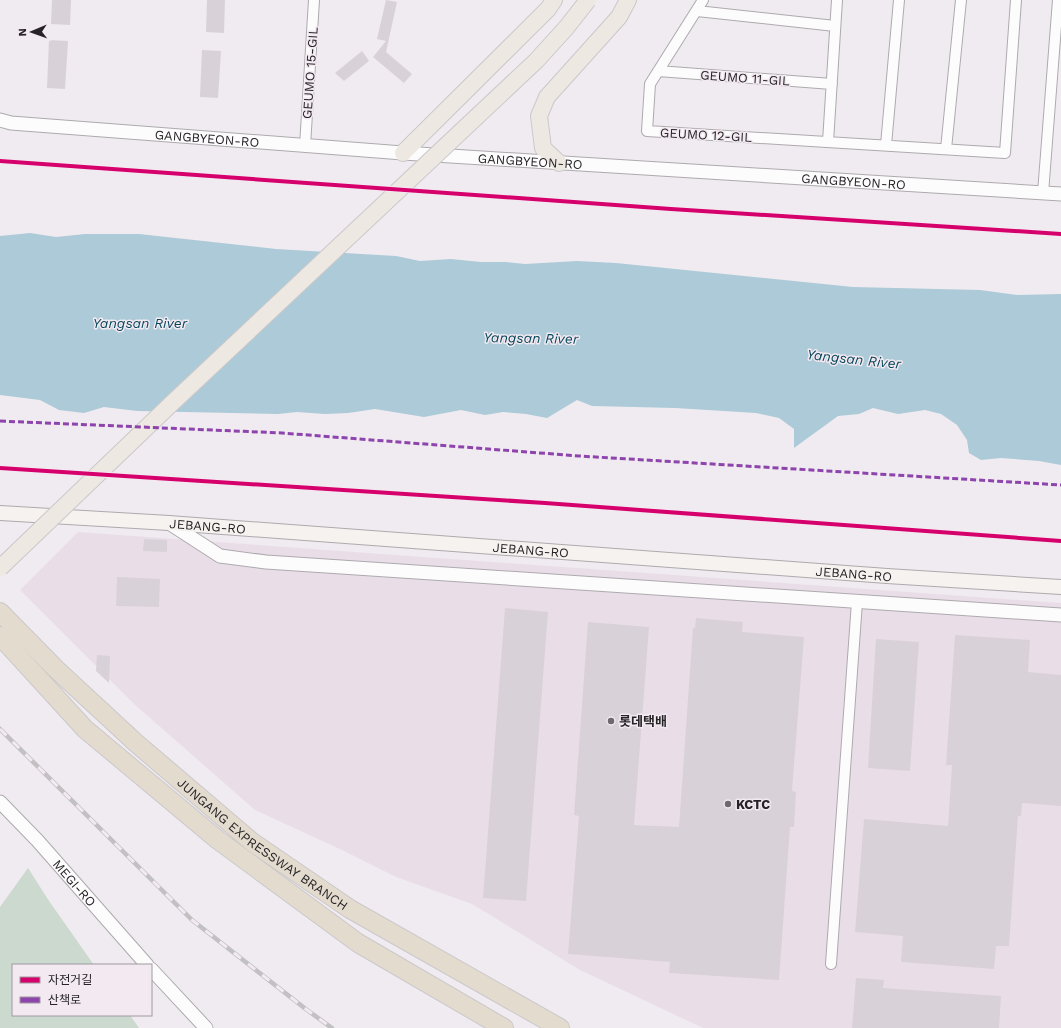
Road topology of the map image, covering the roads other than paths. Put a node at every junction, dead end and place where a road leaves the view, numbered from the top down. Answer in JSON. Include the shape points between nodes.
{"nodes":[{"id":1,"x":314,"y":0,"type":"edge"},
{"id":2,"x":554,"y":0,"type":"edge"},
{"id":3,"x":588,"y":0,"type":"edge"},
{"id":4,"x":628,"y":0,"type":"edge"},
{"id":5,"x":703,"y":0,"type":"edge"},
{"id":6,"x":837,"y":0,"type":"edge"},
{"id":7,"x":899,"y":0,"type":"edge"},
{"id":8,"x":961,"y":0,"type":"edge"},
{"id":9,"x":1016,"y":0,"type":"edge"},
{"id":10,"x":1058,"y":0,"type":"edge"},
{"id":11,"x":697,"y":11,"type":"junction"},
{"id":12,"x":835,"y":26,"type":"junction"},
{"id":13,"x":658,"y":71,"type":"junction"},
{"id":14,"x":832,"y":84,"type":"junction"},
{"id":15,"x":0,"y":120,"type":"edge"},
{"id":16,"x":828,"y":142,"type":"junction"},
{"id":17,"x":886,"y":145,"type":"junction"},
{"id":18,"x":305,"y":146,"type":"junction"},
{"id":19,"x":946,"y":149,"type":"junction"},
{"id":20,"x":403,"y":153,"type":"junction"},
{"id":21,"x":559,"y":162,"type":"junction"},
{"id":22,"x":1043,"y":194,"type":"junction"},
{"id":23,"x":1061,"y":194,"type":"edge"},
{"id":24,"x":0,"y":513,"type":"edge"},
{"id":25,"x":168,"y":523,"type":"junction"},
{"id":26,"x":0,"y":568,"type":"edge"},
{"id":27,"x":1061,"y":587,"type":"edge"},
{"id":28,"x":857,"y":602,"type":"junction"},
{"id":29,"x":0,"y":612,"type":"edge"},
{"id":30,"x":1061,"y":615,"type":"edge"},
{"id":31,"x":0,"y":636,"type":"edge"},
{"id":32,"x":0,"y":802,"type":"edge"},
{"id":33,"x":146,"y":964,"type":"edge"},
{"id":34,"x":831,"y":964,"type":"dead end"},
{"id":35,"x":152,"y":971,"type":"edge"},
{"id":36,"x":206,"y":1028,"type":"edge"},
{"id":37,"x":504,"y":1028,"type":"edge"},
{"id":38,"x":560,"y":1028,"type":"edge"}],
"edges":[{"from":1,"to":18,"type":"street","name":"GEUMO 15-GIL"},
{"from":2,"to":20,"type":"main road","via":[[548,9]]},
{"from":3,"to":26,"type":"main road","bridge":true,"via":[[536,61]]},
{"from":4,"to":21,"type":"main road","via":[[619,17],[546,97],[539,116],[543,148]]},
{"from":5,"to":11,"type":"street","name":"GEUMO 12-GIL"},
{"from":6,"to":12,"type":"street"},
{"from":7,"to":17,"type":"street"},
{"from":8,"to":19,"type":"street"},
{"from":9,"to":19,"type":"street","name":"GEUMO 12-GIL","via":[[1006,153]]},
{"from":10,"to":22,"type":"street"},
{"from":11,"to":12,"type":"street"},
{"from":11,"to":13,"type":"street","name":"GEUMO 12-GIL"},
{"from":12,"to":14,"type":"street"},
{"from":13,"to":14,"type":"street","name":"GEUMO 11-GIL"},
{"from":13,"to":16,"type":"street","name":"GEUMO 12-GIL","via":[[650,84],[647,131]]},
{"from":14,"to":16,"type":"street"},
{"from":15,"to":18,"type":"street","name":"GANGBYEON-RO"},
{"from":16,"to":17,"type":"street","name":"GEUMO 12-GIL"},
{"from":17,"to":19,"type":"street","name":"GEUMO 12-GIL"},
{"from":18,"to":20,"type":"street","name":"GANGBYEON-RO"},
{"from":20,"to":21,"type":"street","name":"GANGBYEON-RO"},
{"from":21,"to":22,"type":"street","name":"GANGBYEON-RO"},
{"from":22,"to":23,"type":"street","name":"GANGBYEON-RO"},
{"from":24,"to":25,"type":"main road","name":"JEBANG-RO"},
{"from":25,"to":27,"type":"main road","name":"JEBANG-RO"},
{"from":25,"to":28,"type":"street","via":[[220,556],[266,562]]},
{"from":28,"to":30,"type":"street"},
{"from":28,"to":34,"type":"street"},
{"from":29,"to":38,"type":"highway","name":"JUNGANG EXPRESSWAY BRANCH","via":[[56,669],[136,743],[252,842],[350,909]]},
{"from":31,"to":37,"type":"highway","name":"JUNGANG EXPRESSWAY BRANCH","via":[[85,729],[218,840],[358,943]]},
{"from":32,"to":33,"type":"street","name":"MEGI-RO","via":[[37,840]]},
{"from":35,"to":36,"type":"street"}]}
